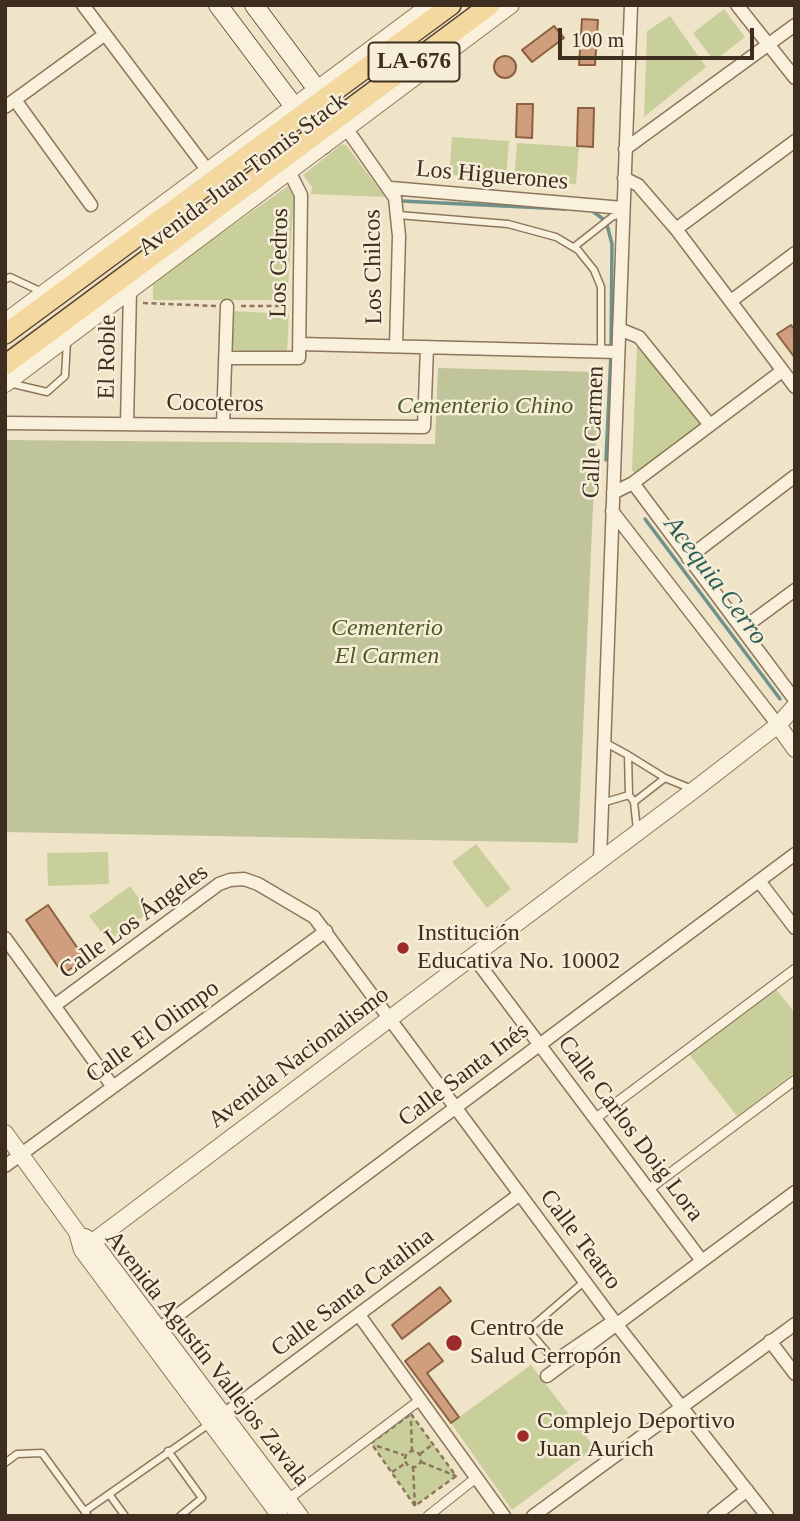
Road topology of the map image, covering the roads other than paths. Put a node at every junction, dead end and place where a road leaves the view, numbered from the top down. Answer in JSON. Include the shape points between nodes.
{"nodes":[{"id":1,"x":83,"y":5,"type":"edge"},
{"id":2,"x":218,"y":5,"type":"edge"},
{"id":3,"x":254,"y":5,"type":"edge"},
{"id":4,"x":430,"y":5,"type":"edge"},
{"id":5,"x":452,"y":5,"type":"edge"},
{"id":6,"x":490,"y":5,"type":"edge"},
{"id":7,"x":511,"y":5,"type":"edge"},
{"id":8,"x":631,"y":5,"type":"edge"},
{"id":9,"x":737,"y":5,"type":"edge"},
{"id":10,"x":795,"y":25,"type":"edge"},
{"id":11,"x":104,"y":35,"type":"junction"},
{"id":12,"x":768,"y":45,"type":"junction"},
{"id":13,"x":795,"y":78,"type":"edge"},
{"id":14,"x":321,"y":94,"type":"junction"},
{"id":15,"x":10,"y":103,"type":"edge"},
{"id":16,"x":297,"y":112,"type":"junction"},
{"id":17,"x":342,"y":123,"type":"junction"},
{"id":18,"x":319,"y":140,"type":"junction"},
{"id":19,"x":795,"y":141,"type":"edge"},
{"id":20,"x":625,"y":149,"type":"junction"},
{"id":21,"x":208,"y":171,"type":"junction"},
{"id":22,"x":289,"y":171,"type":"junction"},
{"id":23,"x":624,"y":178,"type":"junction"},
{"id":24,"x":391,"y":188,"type":"junction"},
{"id":25,"x":91,"y":205,"type":"dead end"},
{"id":26,"x":623,"y":211,"type":"junction"},
{"id":27,"x":398,"y":215,"type":"junction"},
{"id":28,"x":676,"y":229,"type":"junction"},
{"id":29,"x":574,"y":247,"type":"junction"},
{"id":30,"x":795,"y":253,"type":"edge"},
{"id":31,"x":6,"y":279,"type":"edge"},
{"id":32,"x":44,"y":293,"type":"junction"},
{"id":33,"x":130,"y":297,"type":"junction"},
{"id":34,"x":732,"y":301,"type":"junction"},
{"id":35,"x":227,"y":306,"type":"road end"},
{"id":36,"x":5,"y":321,"type":"edge"},
{"id":37,"x":619,"y":329,"type":"junction"},
{"id":38,"x":5,"y":334,"type":"edge"},
{"id":39,"x":67,"y":338,"type":"junction"},
{"id":40,"x":300,"y":344,"type":"junction"},
{"id":41,"x":396,"y":346,"type":"junction"},
{"id":42,"x":426,"y":347,"type":"junction"},
{"id":43,"x":601,"y":351,"type":"junction"},
{"id":44,"x":618,"y":352,"type":"junction"},
{"id":45,"x":225,"y":358,"type":"junction"},
{"id":46,"x":299,"y":358,"type":"joint"},
{"id":47,"x":782,"y":371,"type":"junction"},
{"id":48,"x":6,"y":377,"type":"edge"},
{"id":49,"x":795,"y":387,"type":"edge"},
{"id":50,"x":5,"y":423,"type":"edge"},
{"id":51,"x":127,"y":424,"type":"junction"},
{"id":52,"x":222,"y":425,"type":"junction"},
{"id":53,"x":710,"y":425,"type":"junction"},
{"id":54,"x":795,"y":477,"type":"edge"},
{"id":55,"x":633,"y":483,"type":"junction"},
{"id":56,"x":613,"y":493,"type":"junction"},
{"id":57,"x":612,"y":510,"type":"junction"},
{"id":58,"x":688,"y":558,"type":"junction"},
{"id":59,"x":795,"y":590,"type":"edge"},
{"id":60,"x":742,"y":629,"type":"junction"},
{"id":61,"x":795,"y":700,"type":"edge"},
{"id":62,"x":795,"y":706,"type":"edge"},
{"id":63,"x":795,"y":720,"type":"edge"},
{"id":64,"x":778,"y":725,"type":"junction"},
{"id":65,"x":604,"y":742,"type":"junction"},
{"id":66,"x":795,"y":749,"type":"edge"},
{"id":67,"x":628,"y":755,"type":"junction"},
{"id":68,"x":665,"y":778,"type":"junction"},
{"id":69,"x":694,"y":790,"type":"junction"},
{"id":70,"x":629,"y":795,"type":"junction"},
{"id":71,"x":634,"y":802,"type":"junction"},
{"id":72,"x":602,"y":803,"type":"junction"},
{"id":73,"x":637,"y":832,"type":"junction"},
{"id":74,"x":795,"y":854,"type":"edge"},
{"id":75,"x":600,"y":860,"type":"junction"},
{"id":76,"x":759,"y":881,"type":"junction"},
{"id":77,"x":795,"y":928,"type":"edge"},
{"id":78,"x":326,"y":931,"type":"junction"},
{"id":79,"x":5,"y":938,"type":"edge"},
{"id":80,"x":473,"y":956,"type":"junction"},
{"id":81,"x":795,"y":969,"type":"edge"},
{"id":82,"x":54,"y":1006,"type":"junction"},
{"id":83,"x":390,"y":1018,"type":"junction"},
{"id":84,"x":540,"y":1044,"type":"junction"},
{"id":85,"x":795,"y":1080,"type":"edge"},
{"id":86,"x":113,"y":1087,"type":"junction"},
{"id":87,"x":456,"y":1107,"type":"junction"},
{"id":88,"x":596,"y":1118,"type":"junction"},
{"id":89,"x":5,"y":1133,"type":"edge"},
{"id":90,"x":21,"y":1155,"type":"junction"},
{"id":91,"x":5,"y":1166,"type":"edge"},
{"id":92,"x":649,"y":1189,"type":"junction"},
{"id":93,"x":795,"y":1192,"type":"edge"},
{"id":94,"x":520,"y":1194,"type":"junction"},
{"id":95,"x":88,"y":1246,"type":"junction"},
{"id":96,"x":702,"y":1261,"type":"junction"},
{"id":97,"x":585,"y":1281,"type":"junction"},
{"id":98,"x":359,"y":1315,"type":"junction"},
{"id":99,"x":615,"y":1322,"type":"junction"},
{"id":100,"x":795,"y":1324,"type":"edge"},
{"id":101,"x":159,"y":1329,"type":"junction"},
{"id":102,"x":771,"y":1341,"type":"junction"},
{"id":103,"x":795,"y":1374,"type":"edge"},
{"id":104,"x":547,"y":1376,"type":"dead end"},
{"id":105,"x":420,"y":1400,"type":"junction"},
{"id":106,"x":682,"y":1407,"type":"junction"},
{"id":107,"x":217,"y":1420,"type":"junction"},
{"id":108,"x":168,"y":1451,"type":"junction"},
{"id":109,"x":5,"y":1463,"type":"edge"},
{"id":110,"x":477,"y":1477,"type":"junction"},
{"id":111,"x":747,"y":1490,"type":"junction"},
{"id":112,"x":109,"y":1494,"type":"junction"},
{"id":113,"x":288,"y":1500,"type":"junction"},
{"id":114,"x":87,"y":1513,"type":"edge"},
{"id":115,"x":125,"y":1516,"type":"edge"},
{"id":116,"x":180,"y":1516,"type":"edge"},
{"id":117,"x":280,"y":1516,"type":"edge"},
{"id":118,"x":300,"y":1516,"type":"edge"},
{"id":119,"x":428,"y":1516,"type":"edge"},
{"id":120,"x":504,"y":1516,"type":"edge"},
{"id":121,"x":533,"y":1516,"type":"edge"},
{"id":122,"x":713,"y":1516,"type":"edge"},
{"id":123,"x":767,"y":1516,"type":"edge"}],
"edges":[{"from":1,"to":11,"type":"street"},
{"from":2,"to":16,"type":"main road"},
{"from":3,"to":14,"type":"main road"},
{"from":4,"to":14,"type":"street","name":"Avenida Juan Tomis Stack","number":"LA-676"},
{"from":5,"to":14,"type":"main road","name":"Avenida Juan Tomis Stack","number":"LA-676"},
{"from":6,"to":17,"type":"main road","name":"Avenida Juan Tomis Stack","number":"LA-676"},
{"from":7,"to":17,"type":"street","name":"Avenida Juan Tomis Stack","number":"LA-676"},
{"from":8,"to":20,"type":"street","name":"Calle Carmen"},
{"from":9,"to":12,"type":"street"},
{"from":10,"to":12,"type":"street"},
{"from":11,"to":15,"type":"street"},
{"from":11,"to":21,"type":"street"},
{"from":12,"to":13,"type":"street"},
{"from":12,"to":20,"type":"street"},
{"from":14,"to":16,"type":"main road","name":"Avenida Juan Tomis Stack","number":"LA-676"},
{"from":14,"to":17,"type":"main road"},
{"from":15,"to":25,"type":"street"},
{"from":16,"to":18,"type":"main road"},
{"from":16,"to":21,"type":"street","name":"Avenida Juan Tomis Stack"},
{"from":16,"to":38,"type":"main road","name":"Avenida Juan Tomis Stack"},
{"from":17,"to":18,"type":"main road","name":"Avenida Juan Tomis Stack","number":"LA-676"},
{"from":17,"to":24,"type":"street","name":"Los Higuerones"},
{"from":18,"to":22,"type":"street","name":"Avenida Juan Tomis Stack"},
{"from":18,"to":48,"type":"main road","name":"Avenida Juan Tomis Stack"},
{"from":19,"to":28,"type":"street"},
{"from":20,"to":23,"type":"street","name":"Calle Carmen"},
{"from":21,"to":32,"type":"street","name":"Avenida Juan Tomis Stack"},
{"from":22,"to":33,"type":"street","name":"Avenida Juan Tomis Stack"},
{"from":22,"to":40,"type":"street","name":"Los Cedros","via":[[301,195]]},
{"from":23,"to":26,"type":"street","name":"Calle Carmen"},
{"from":23,"to":28,"type":"street","via":[[638,185]]},
{"from":24,"to":26,"type":"street","name":"Los Higuerones"},
{"from":24,"to":27,"type":"street","name":"Los Chilcos"},
{"from":26,"to":29,"type":"lane"},
{"from":26,"to":37,"type":"street","name":"Calle Carmen"},
{"from":27,"to":29,"type":"lane","via":[[508,224],[556,237]]},
{"from":27,"to":41,"type":"street","name":"Los Chilcos"},
{"from":28,"to":34,"type":"street"},
{"from":29,"to":43,"type":"lane","via":[[594,270],[601,287]]},
{"from":30,"to":34,"type":"street"},
{"from":31,"to":32,"type":"lane"},
{"from":32,"to":36,"type":"street","name":"Avenida Juan Tomis Stack"},
{"from":33,"to":39,"type":"street","name":"Avenida Juan Tomis Stack"},
{"from":33,"to":51,"type":"street","name":"El Roble"},
{"from":34,"to":47,"type":"street"},
{"from":35,"to":45,"type":"street"},
{"from":37,"to":44,"type":"street","name":"Calle Carmen"},
{"from":37,"to":53,"type":"street","via":[[639,337]]},
{"from":39,"to":48,"type":"street","name":"Avenida Juan Tomis Stack"},
{"from":39,"to":48,"type":"lane","via":[[65,376],[47,392]]},
{"from":40,"to":41,"type":"street"},
{"from":40,"to":46,"type":"street","name":"Los Cedros"},
{"from":41,"to":42,"type":"street"},
{"from":42,"to":43,"type":"street"},
{"from":42,"to":52,"type":"street","name":"Cocoteros","via":[[424,427]]},
{"from":43,"to":44,"type":"street"},
{"from":44,"to":56,"type":"street","name":"Calle Carmen"},
{"from":45,"to":46,"type":"street","name":"Cocoteros"},
{"from":45,"to":52,"type":"street"},
{"from":47,"to":49,"type":"street"},
{"from":47,"to":53,"type":"street"},
{"from":50,"to":51,"type":"street","name":"Cocoteros"},
{"from":51,"to":52,"type":"street","name":"Cocoteros"},
{"from":53,"to":55,"type":"street"},
{"from":54,"to":58,"type":"street"},
{"from":55,"to":56,"type":"street"},
{"from":55,"to":58,"type":"street"},
{"from":56,"to":57,"type":"street","name":"Calle Carmen"},
{"from":57,"to":64,"type":"street"},
{"from":57,"to":65,"type":"street","name":"Calle Carmen"},
{"from":58,"to":60,"type":"street"},
{"from":59,"to":60,"type":"street"},
{"from":60,"to":61,"type":"street"},
{"from":62,"to":64,"type":"street"},
{"from":63,"to":64,"type":"street"},
{"from":64,"to":66,"type":"street"},
{"from":64,"to":69,"type":"street","name":"Avenida Nacionalismo"},
{"from":65,"to":67,"type":"lane"},
{"from":65,"to":72,"type":"street","name":"Calle Carmen"},
{"from":67,"to":68,"type":"lane"},
{"from":67,"to":70,"type":"lane"},
{"from":68,"to":69,"type":"lane"},
{"from":68,"to":71,"type":"lane"},
{"from":69,"to":73,"type":"street","name":"Avenida Nacionalismo"},
{"from":70,"to":71,"type":"lane"},
{"from":70,"to":72,"type":"lane"},
{"from":71,"to":73,"type":"lane"},
{"from":72,"to":75,"type":"street","name":"Calle Carmen"},
{"from":73,"to":75,"type":"street","name":"Avenida Nacionalismo"},
{"from":74,"to":76,"type":"street","name":"Calle Santa Inés"},
{"from":75,"to":80,"type":"street","name":"Avenida Nacionalismo"},
{"from":76,"to":77,"type":"street"},
{"from":76,"to":84,"type":"street","name":"Calle Santa Inés"},
{"from":78,"to":82,"type":"street","name":"Calle Los Ángeles","via":[[314,917],[258,884],[244,878],[230,880]]},
{"from":78,"to":83,"type":"street","name":"Calle Los Ángeles"},
{"from":78,"to":86,"type":"street","name":"Calle El Olimpo"},
{"from":79,"to":82,"type":"street"},
{"from":80,"to":83,"type":"street","name":"Avenida Nacionalismo"},
{"from":80,"to":84,"type":"street","name":"Calle Carlos Doig Lora"},
{"from":81,"to":88,"type":"street"},
{"from":82,"to":86,"type":"street"},
{"from":83,"to":87,"type":"street","name":"Calle Teatro"},
{"from":83,"to":95,"type":"street","name":"Avenida Nacionalismo"},
{"from":84,"to":87,"type":"street","name":"Calle Santa Inés"},
{"from":84,"to":88,"type":"street","name":"Calle Carlos Doig Lora"},
{"from":85,"to":92,"type":"street"},
{"from":86,"to":90,"type":"street","name":"Calle El Olimpo"},
{"from":87,"to":94,"type":"street","name":"Calle Teatro"},
{"from":87,"to":101,"type":"street","name":"Calle Santa Inés"},
{"from":88,"to":92,"type":"street","name":"Calle Carlos Doig Lora"},
{"from":89,"to":90,"type":"street","name":"Avenida Agustín Vallejos Zavala"},
{"from":90,"to":91,"type":"street","name":"Calle El Olimpo"},
{"from":90,"to":95,"type":"street","name":"Avenida Agustín Vallejos Zavala"},
{"from":92,"to":96,"type":"street","name":"Calle Carlos Doig Lora"},
{"from":93,"to":96,"type":"street"},
{"from":94,"to":97,"type":"street","name":"Calle Teatro"},
{"from":94,"to":98,"type":"street","name":"Calle Santa Catalina"},
{"from":95,"to":101,"type":"street","name":"Avenida Agustín Vallejos Zavala"},
{"from":95,"to":107,"type":"street","name":"Avenida Agustín Vallejos Zavala"},
{"from":96,"to":99,"type":"street"},
{"from":97,"to":99,"type":"street","name":"Calle Teatro"},
{"from":97,"to":99,"type":"lane","via":[[528,1330],[553,1359]]},
{"from":98,"to":105,"type":"street"},
{"from":98,"to":107,"type":"street","name":"Calle Santa Catalina"},
{"from":99,"to":104,"type":"street"},
{"from":99,"to":106,"type":"street","name":"Calle Teatro"},
{"from":100,"to":102,"type":"street"},
{"from":101,"to":107,"type":"street","name":"Avenida Agustín Vallejos Zavala"},
{"from":102,"to":103,"type":"street"},
{"from":102,"to":106,"type":"street"},
{"from":105,"to":110,"type":"street"},
{"from":105,"to":113,"type":"street"},
{"from":106,"to":111,"type":"street","name":"Calle Teatro"},
{"from":106,"to":121,"type":"street"},
{"from":107,"to":108,"type":"lane"},
{"from":107,"to":113,"type":"street","name":"Avenida Agustín Vallejos Zavala"},
{"from":107,"to":117,"type":"street","name":"Avenida Agustín Vallejos Zavala"},
{"from":108,"to":112,"type":"lane"},
{"from":108,"to":116,"type":"lane","via":[[202,1498]]},
{"from":109,"to":114,"type":"lane","via":[[17,1454],[42,1452]]},
{"from":110,"to":119,"type":"street"},
{"from":110,"to":120,"type":"street"},
{"from":111,"to":122,"type":"street"},
{"from":111,"to":123,"type":"street","name":"Calle Teatro"},
{"from":112,"to":114,"type":"lane"},
{"from":112,"to":115,"type":"lane"},
{"from":113,"to":118,"type":"street","name":"Avenida Agustín Vallejos Zavala"}]}
